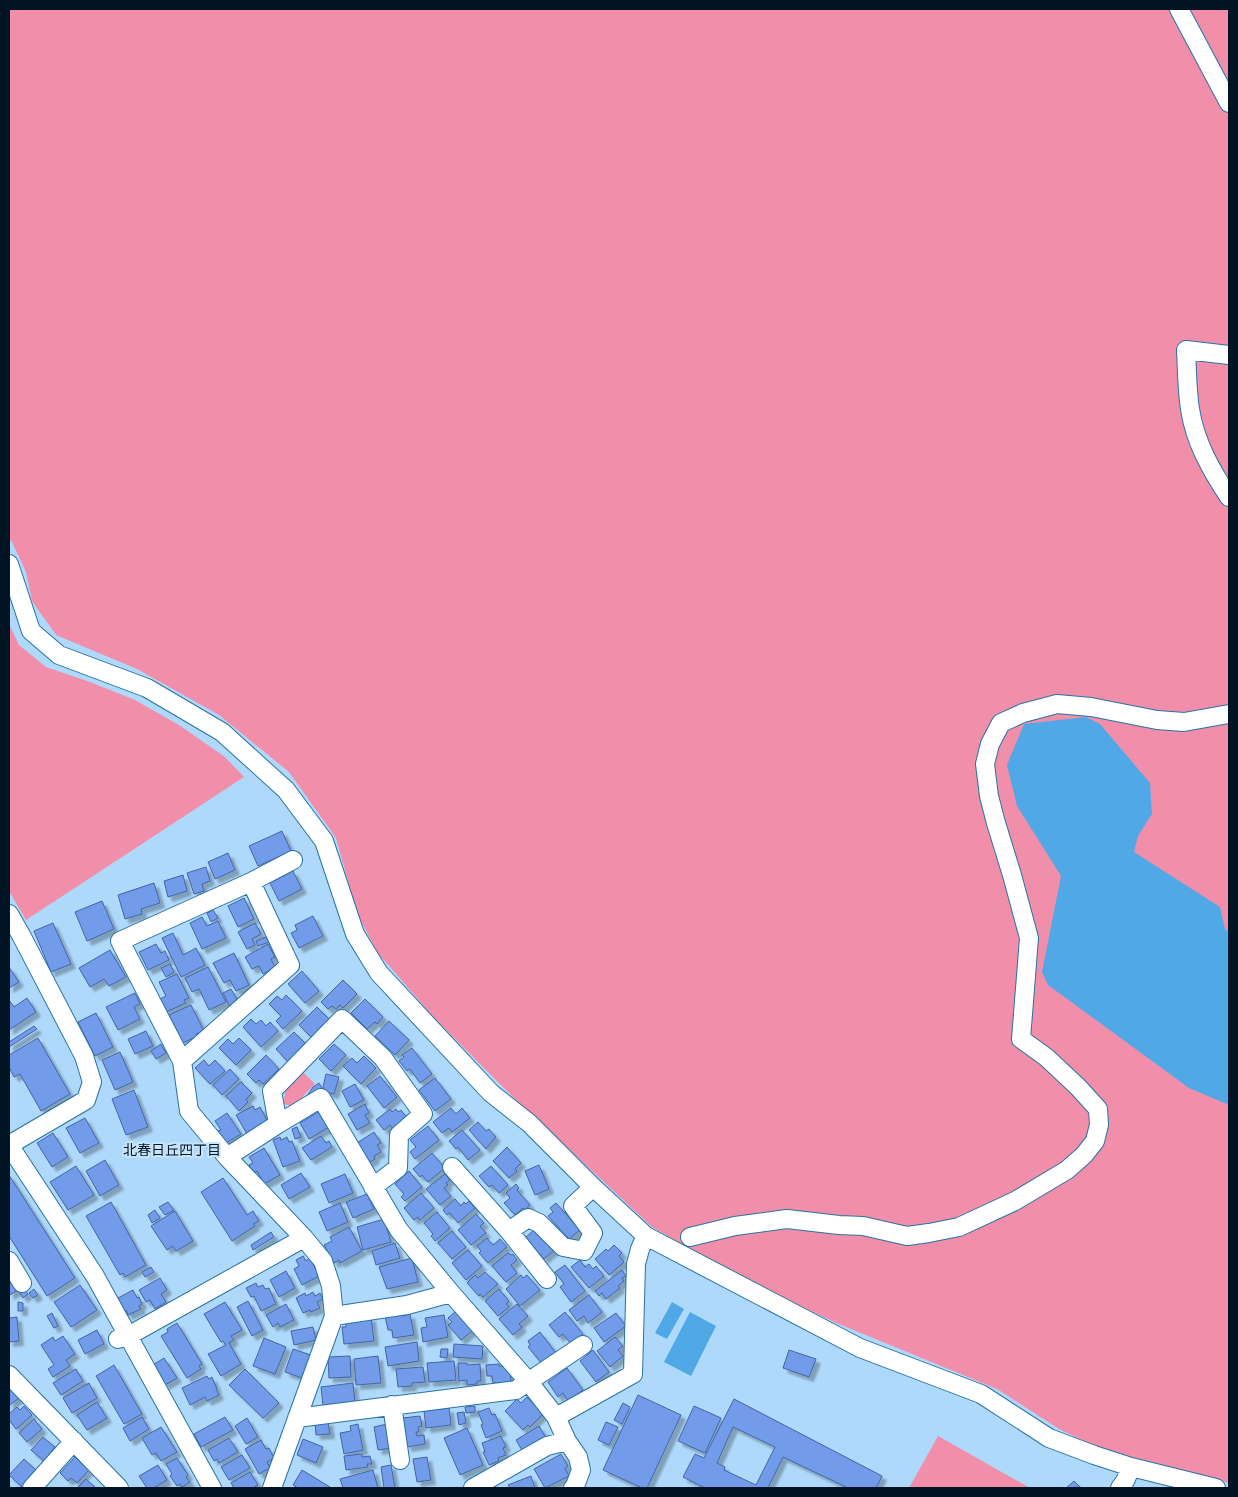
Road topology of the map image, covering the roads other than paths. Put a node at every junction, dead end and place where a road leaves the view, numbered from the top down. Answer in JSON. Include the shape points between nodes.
{"nodes":[{"id":1,"x":1179,"y":9,"type":"edge"},
{"id":2,"x":1229,"y":103,"type":"edge"},
{"id":3,"x":1229,"y":355,"type":"edge"},
{"id":4,"x":1229,"y":498,"type":"edge"},
{"id":5,"x":9,"y":564,"type":"edge"},
{"id":6,"x":1229,"y":714,"type":"edge"},
{"id":7,"x":294,"y":860,"type":"dead end"},
{"id":8,"x":251,"y":882,"type":"junction"},
{"id":9,"x":9,"y":914,"type":"edge"},
{"id":10,"x":182,"y":1061,"type":"junction"},
{"id":11,"x":278,"y":1124,"type":"junction"},
{"id":12,"x":9,"y":1145,"type":"edge"},
{"id":13,"x":227,"y":1157,"type":"junction"},
{"id":14,"x":452,"y":1167,"type":"dead end"},
{"id":15,"x":373,"y":1187,"type":"junction"},
{"id":16,"x":593,"y":1187,"type":"junction"},
{"id":17,"x":510,"y":1231,"type":"junction"},
{"id":18,"x":646,"y":1236,"type":"junction"},
{"id":19,"x":690,"y":1237,"type":"dead end"},
{"id":20,"x":304,"y":1238,"type":"junction"},
{"id":21,"x":9,"y":1262,"type":"edge"},
{"id":22,"x":546,"y":1279,"type":"dead end"},
{"id":23,"x":22,"y":1283,"type":"dead end"},
{"id":24,"x":451,"y":1293,"type":"junction"},
{"id":25,"x":334,"y":1316,"type":"junction"},
{"id":26,"x":123,"y":1338,"type":"junction"},
{"id":27,"x":582,"y":1345,"type":"dead end"},
{"id":28,"x":9,"y":1375,"type":"edge"},
{"id":29,"x":528,"y":1381,"type":"junction"},
{"id":30,"x":392,"y":1405,"type":"junction"},
{"id":31,"x":556,"y":1417,"type":"junction"},
{"id":32,"x":298,"y":1418,"type":"junction"},
{"id":33,"x":74,"y":1441,"type":"junction"},
{"id":34,"x":568,"y":1441,"type":"junction"},
{"id":35,"x":400,"y":1460,"type":"dead end"},
{"id":36,"x":1130,"y":1467,"type":"junction"},
{"id":37,"x":32,"y":1488,"type":"edge"},
{"id":38,"x":119,"y":1488,"type":"edge"},
{"id":39,"x":212,"y":1488,"type":"edge"},
{"id":40,"x":272,"y":1488,"type":"edge"},
{"id":41,"x":473,"y":1488,"type":"edge"},
{"id":42,"x":573,"y":1488,"type":"edge"},
{"id":43,"x":1120,"y":1488,"type":"edge"},
{"id":44,"x":1216,"y":1488,"type":"edge"}],
"edges":[{"from":1,"to":2,"type":"street"},
{"from":3,"to":4,"type":"street","via":[[1186,350],[1190,409],[1197,438]]},
{"from":5,"to":16,"type":"street","via":[[31,632],[59,655],[147,688],[222,732],[286,790],[324,841],[355,934],[379,973],[492,1093],[529,1123]]},
{"from":6,"to":19,"type":"street","via":[[1184,722],[1057,704],[1001,723],[990,744],[984,764],[989,796],[1029,938],[1021,1038],[1046,1057],[1098,1109],[1095,1141],[1084,1155],[1067,1170],[1015,1201],[959,1227],[907,1236],[863,1226],[787,1220],[735,1226]]},
{"from":7,"to":8,"type":"street"},
{"from":8,"to":10,"type":"street","via":[[290,965]]},
{"from":8,"to":10,"type":"street","via":[[120,941]]},
{"from":9,"to":12,"type":"street","via":[[84,1056],[92,1082],[86,1100]]},
{"from":10,"to":13,"type":"street","via":[[189,1111]]},
{"from":11,"to":13,"type":"street"},
{"from":11,"to":15,"type":"street","via":[[321,1098]]},
{"from":11,"to":15,"type":"street","via":[[272,1091],[342,1019],[384,1058],[423,1114],[399,1135],[398,1168]]},
{"from":12,"to":26,"type":"street","via":[[95,1276]]},
{"from":13,"to":20,"type":"street"},
{"from":14,"to":17,"type":"street"},
{"from":15,"to":24,"type":"street","via":[[399,1230]]},
{"from":16,"to":17,"type":"street","via":[[573,1206],[593,1233],[584,1251],[563,1247],[539,1223],[528,1218]]},
{"from":16,"to":18,"type":"street"},
{"from":17,"to":22,"type":"street"},
{"from":18,"to":31,"type":"street","via":[[636,1264],[633,1374]]},
{"from":18,"to":36,"type":"street","via":[[860,1348],[981,1394],[1049,1438]]},
{"from":20,"to":25,"type":"street","via":[[323,1260],[331,1286]]},
{"from":20,"to":26,"type":"street"},
{"from":21,"to":23,"type":"street"},
{"from":24,"to":25,"type":"street","via":[[406,1305]]},
{"from":24,"to":29,"type":"street"},
{"from":25,"to":32,"type":"street"},
{"from":26,"to":39,"type":"street"},
{"from":27,"to":29,"type":"street"},
{"from":28,"to":33,"type":"street"},
{"from":29,"to":30,"type":"street","via":[[516,1390]]},
{"from":29,"to":31,"type":"street"},
{"from":30,"to":32,"type":"street"},
{"from":30,"to":35,"type":"street"},
{"from":31,"to":34,"type":"street"},
{"from":32,"to":40,"type":"street"},
{"from":33,"to":37,"type":"street"},
{"from":33,"to":38,"type":"street"},
{"from":34,"to":41,"type":"street","via":[[548,1446]]},
{"from":34,"to":42,"type":"street","via":[[578,1457],[581,1470]]},
{"from":36,"to":43,"type":"street"},
{"from":36,"to":44,"type":"street"}]}
